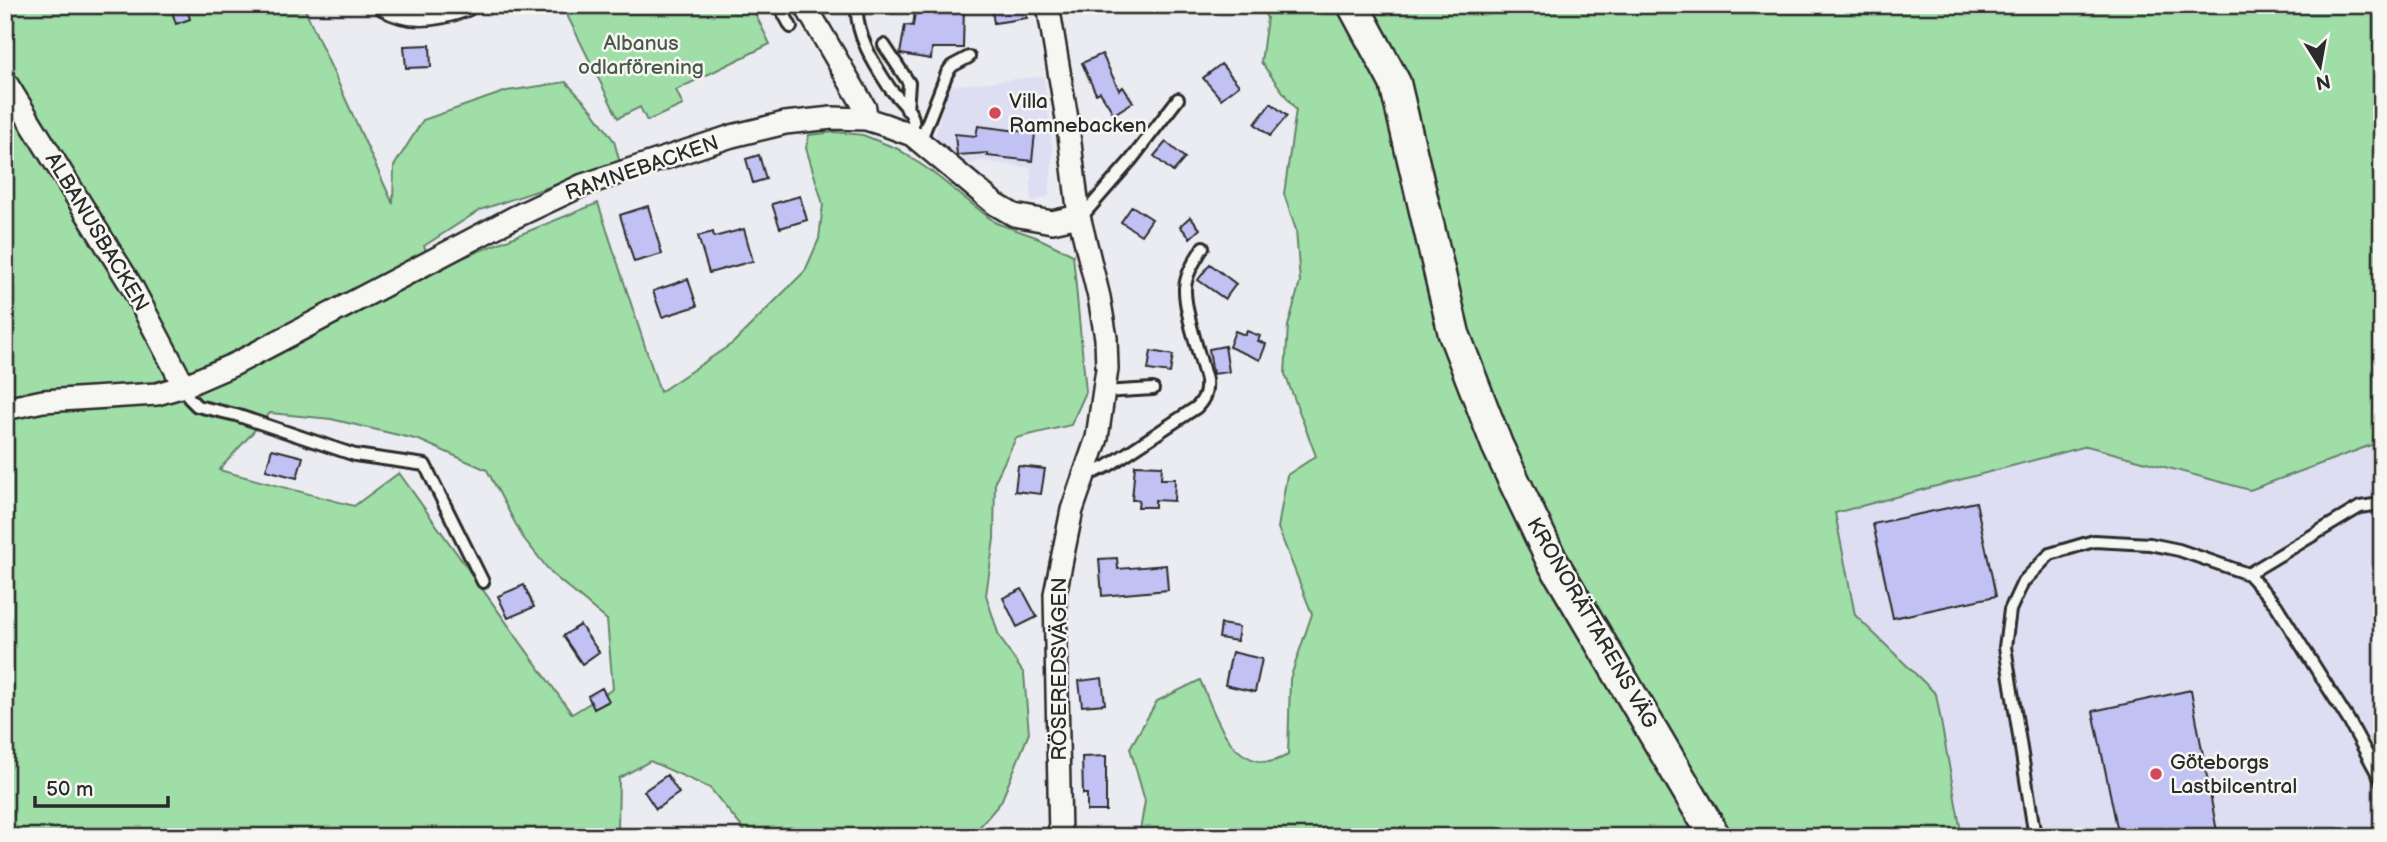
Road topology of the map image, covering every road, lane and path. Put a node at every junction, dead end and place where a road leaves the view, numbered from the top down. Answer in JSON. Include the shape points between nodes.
{"nodes":[{"id":1,"x":385,"y":5,"type":"edge"},
{"id":2,"x":466,"y":5,"type":"edge"},
{"id":3,"x":779,"y":5,"type":"edge"},
{"id":4,"x":805,"y":5,"type":"edge"},
{"id":5,"x":857,"y":5,"type":"edge"},
{"id":6,"x":1048,"y":5,"type":"edge"},
{"id":7,"x":1353,"y":5,"type":"edge"},
{"id":8,"x":791,"y":27,"type":"dead end"},
{"id":9,"x":884,"y":45,"type":"dead end"},
{"id":10,"x":969,"y":57,"type":"dead end"},
{"id":11,"x":5,"y":81,"type":"edge"},
{"id":12,"x":1178,"y":99,"type":"dead end"},
{"id":13,"x":907,"y":110,"type":"junction"},
{"id":14,"x":866,"y":120,"type":"junction"},
{"id":15,"x":916,"y":138,"type":"junction"},
{"id":16,"x":1079,"y":216,"type":"junction"},
{"id":17,"x":1203,"y":247,"type":"dead end"},
{"id":18,"x":184,"y":386,"type":"junction"},
{"id":19,"x":1153,"y":389,"type":"dead end"},
{"id":20,"x":1103,"y":392,"type":"junction"},
{"id":21,"x":5,"y":409,"type":"edge"},
{"id":22,"x":1084,"y":472,"type":"junction"},
{"id":23,"x":2382,"y":508,"type":"edge"},
{"id":24,"x":2248,"y":575,"type":"junction"},
{"id":25,"x":483,"y":582,"type":"dead end"},
{"id":26,"x":2382,"y":782,"type":"edge"},
{"id":27,"x":1060,"y":837,"type":"edge"},
{"id":28,"x":1715,"y":837,"type":"edge"},
{"id":29,"x":2035,"y":837,"type":"edge"}],
"edges":[{"from":1,"to":2,"type":"street","via":[[424,15]]},
{"from":3,"to":8,"type":"lane"},
{"from":4,"to":14,"type":"street","via":[[865,108]]},
{"from":5,"to":13,"type":"lane","via":[[862,37]]},
{"from":6,"to":16,"type":"street"},
{"from":7,"to":28,"type":"street","name":"KRONORÄTTARENS VÄG","via":[[1395,83],[1454,334],[1497,445],[1551,558]]},
{"from":9,"to":13,"type":"lane","via":[[909,83]]},
{"from":10,"to":15,"type":"lane","via":[[947,73]]},
{"from":11,"to":18,"type":"street","name":"ALBANUSBACKEN","via":[[132,287]]},
{"from":12,"to":16,"type":"lane","via":[[1131,160]]},
{"from":13,"to":15,"type":"lane"},
{"from":14,"to":15,"type":"street","name":"RAMNEBACKEN"},
{"from":14,"to":18,"type":"street","name":"RAMNEBACKEN","via":[[785,123],[583,185]]},
{"from":15,"to":16,"type":"street","name":"RAMNEBACKEN","via":[[1014,215],[1052,222]]},
{"from":16,"to":20,"type":"street","name":"RÖSEREDSVÄGEN","via":[[1106,338]]},
{"from":17,"to":22,"type":"lane","via":[[1185,286],[1206,380],[1203,400],[1108,466]]},
{"from":18,"to":21,"type":"street","name":"RAMNEBACKEN","via":[[157,394],[43,401]]},
{"from":18,"to":25,"type":"lane","via":[[197,406],[355,455],[425,465]]},
{"from":19,"to":20,"type":"lane"},
{"from":20,"to":22,"type":"street","name":"RÖSEREDSVÄGEN","via":[[1097,438]]},
{"from":22,"to":27,"type":"street","name":"RÖSEREDSVÄGEN","via":[[1055,594]]},
{"from":23,"to":24,"type":"lane","via":[[2360,507]]},
{"from":24,"to":26,"type":"lane","via":[[2276,605]]},
{"from":24,"to":29,"type":"lane","via":[[2179,550],[2094,541],[2050,555],[2023,582],[2010,610],[2005,647]]}]}
